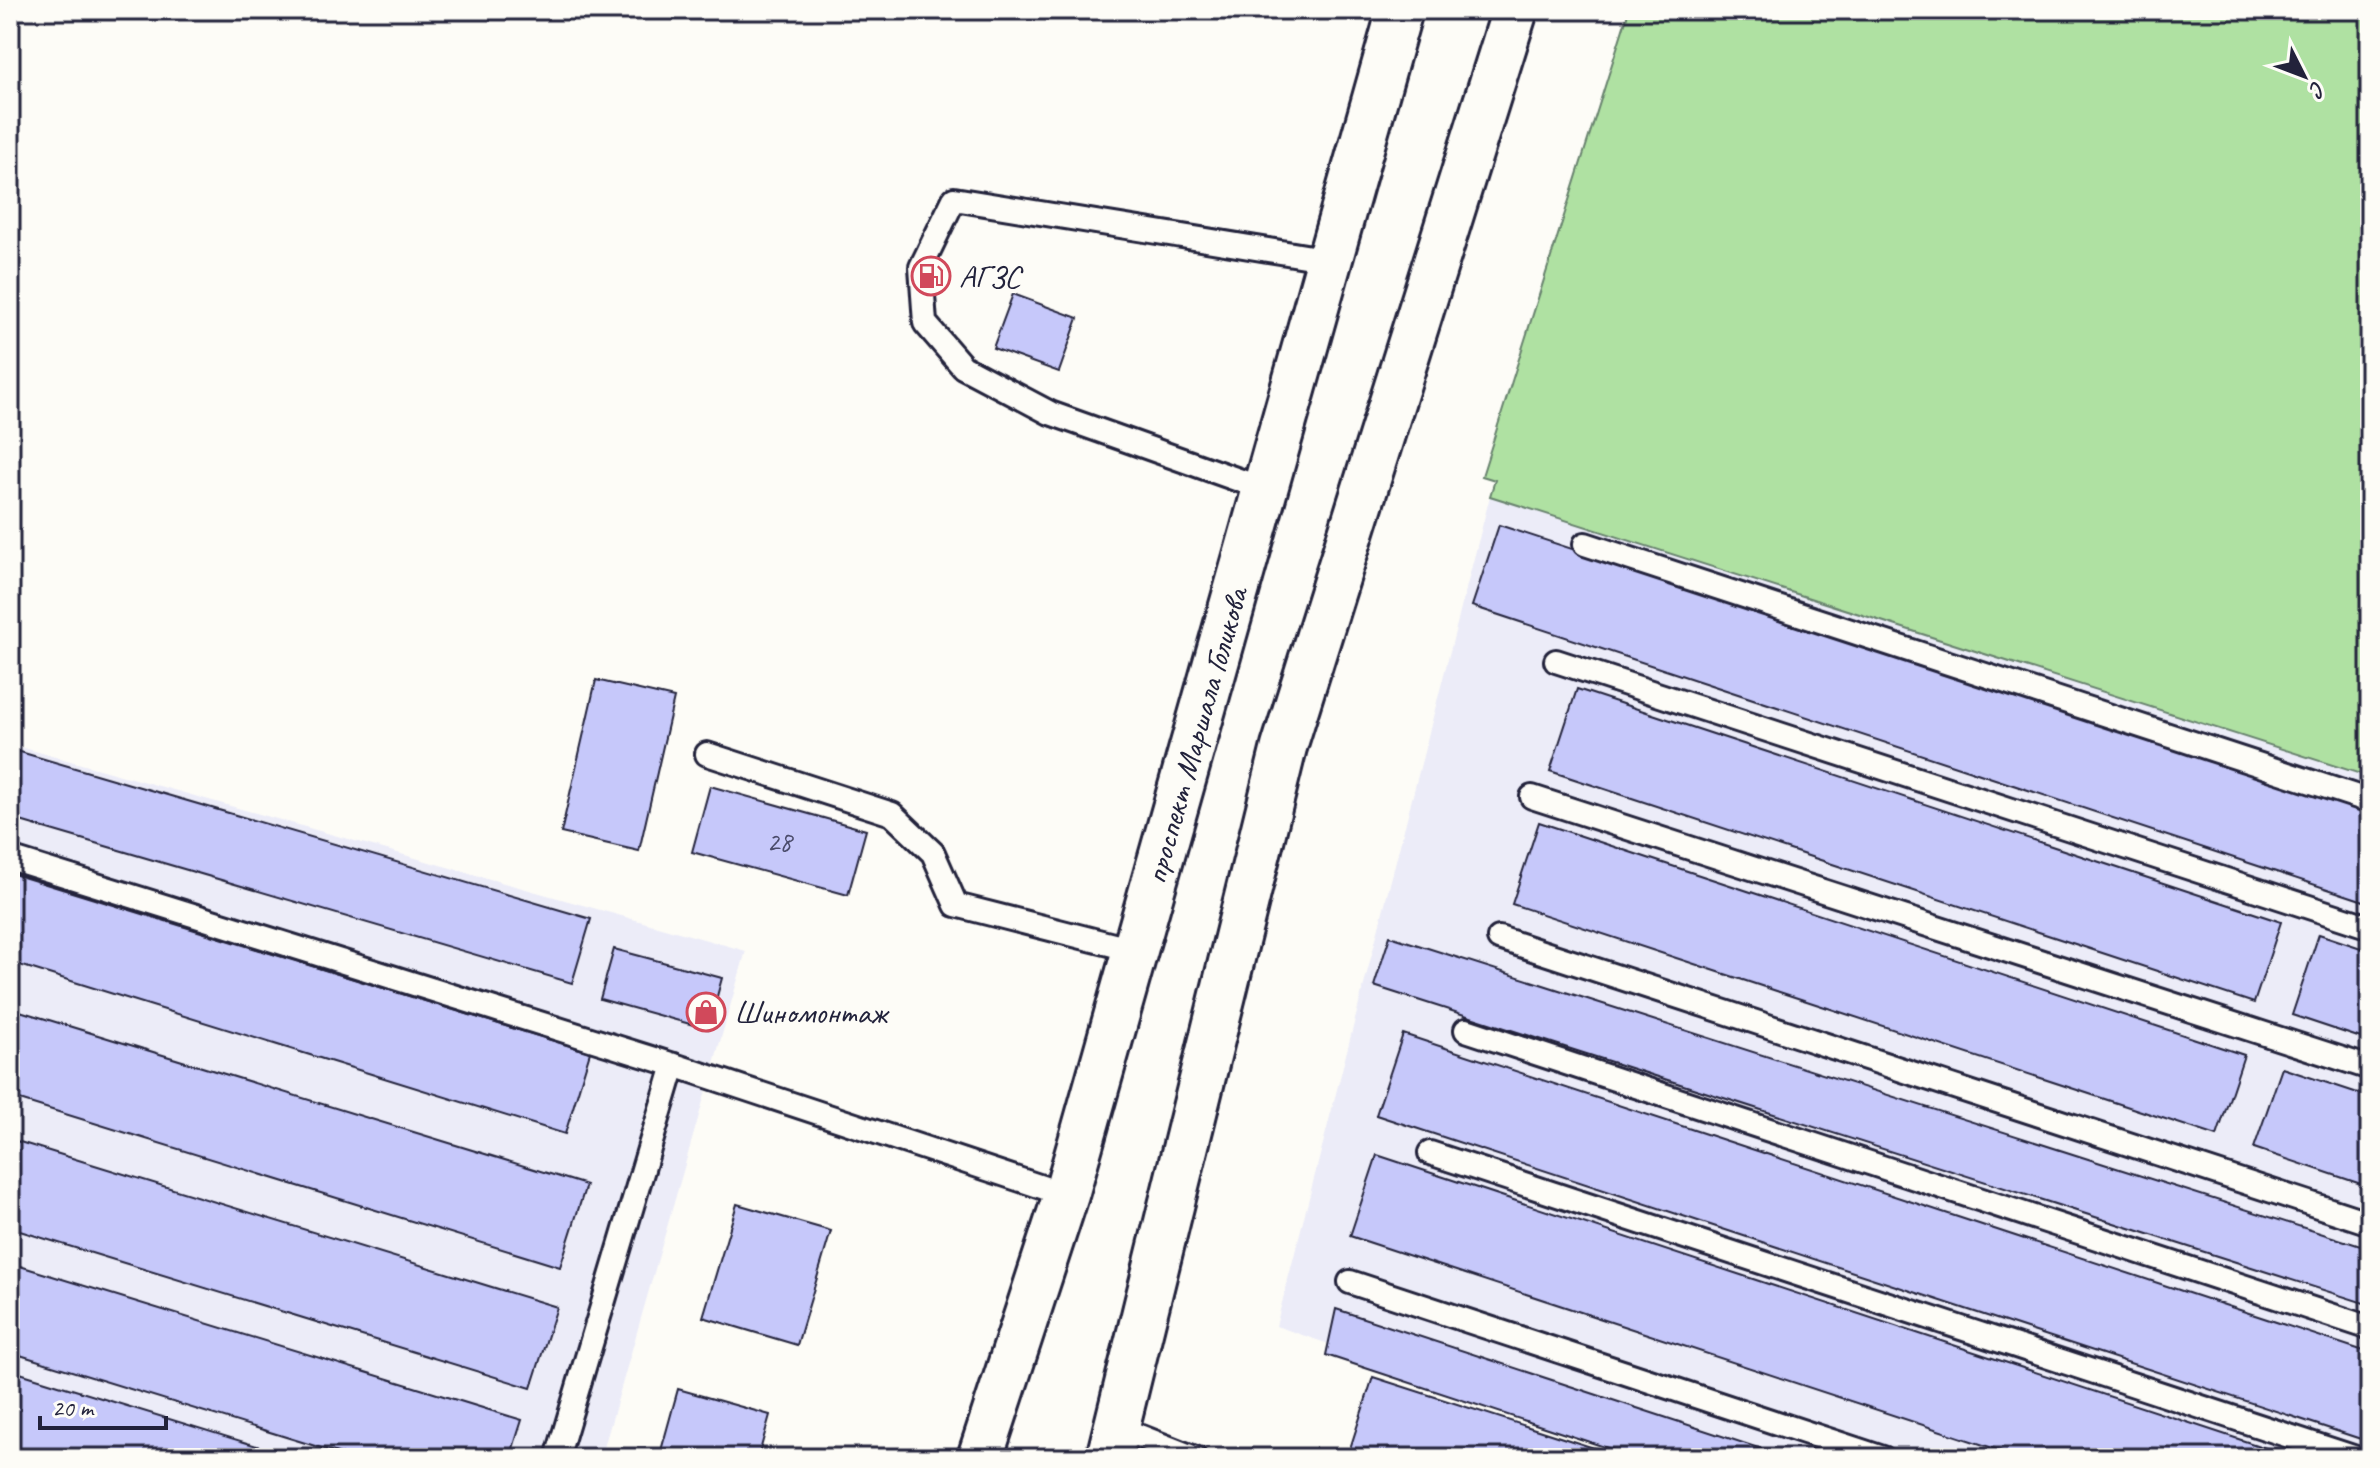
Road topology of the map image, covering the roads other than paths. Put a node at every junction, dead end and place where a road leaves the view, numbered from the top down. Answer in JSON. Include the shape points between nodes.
{"nodes":[{"id":1,"x":1400,"y":10,"type":"edge"},
{"id":2,"x":1515,"y":10,"type":"edge"},
{"id":3,"x":1330,"y":260,"type":"junction"},
{"id":4,"x":1264,"y":489,"type":"junction"},
{"id":5,"x":1585,"y":544,"type":"dead end"},
{"id":6,"x":1556,"y":661,"type":"dead end"},
{"id":7,"x":707,"y":754,"type":"dead end"},
{"id":8,"x":1532,"y":797,"type":"dead end"},
{"id":9,"x":2370,"y":801,"type":"edge"},
{"id":10,"x":10,"y":858,"type":"edge"},
{"id":11,"x":2370,"y":927,"type":"edge"},
{"id":12,"x":1499,"y":938,"type":"dead end"},
{"id":13,"x":1133,"y":950,"type":"junction"},
{"id":14,"x":1466,"y":1030,"type":"dead end"},
{"id":15,"x":674,"y":1065,"type":"junction"},
{"id":16,"x":2370,"y":1068,"type":"edge"},
{"id":17,"x":1430,"y":1153,"type":"dead end"},
{"id":18,"x":1066,"y":1195,"type":"junction"},
{"id":19,"x":2370,"y":1223,"type":"edge"},
{"id":20,"x":1350,"y":1282,"type":"dead end"},
{"id":21,"x":2370,"y":1328,"type":"edge"},
{"id":22,"x":1114,"y":1443,"type":"edge"},
{"id":23,"x":557,"y":1458,"type":"edge"},
{"id":24,"x":980,"y":1458,"type":"edge"},
{"id":25,"x":1195,"y":1458,"type":"edge"},
{"id":26,"x":1883,"y":1458,"type":"edge"},
{"id":27,"x":2356,"y":1458,"type":"edge"}],
"edges":[{"from":1,"to":3,"type":"main road","name":"проспект Маршала Голикова"},
{"from":2,"to":22,"type":"main road","via":[[1284,747]]},
{"from":3,"to":4,"type":"main road","name":"проспект Маршала Голикова"},
{"from":3,"to":4,"type":"lane","via":[[954,199],[921,267],[925,323],[963,367],[1050,413]]},
{"from":4,"to":13,"type":"main road","name":"проспект Маршала Голикова"},
{"from":5,"to":9,"type":"lane"},
{"from":6,"to":11,"type":"lane"},
{"from":7,"to":13,"type":"lane","via":[[892,814],[933,853],[956,905]]},
{"from":8,"to":16,"type":"lane"},
{"from":10,"to":15,"type":"lane"},
{"from":12,"to":19,"type":"lane"},
{"from":13,"to":18,"type":"main road","name":"проспект Маршала Голикова"},
{"from":14,"to":21,"type":"lane"},
{"from":15,"to":18,"type":"lane"},
{"from":15,"to":23,"type":"lane"},
{"from":17,"to":27,"type":"lane"},
{"from":18,"to":24,"type":"main road","name":"проспект Маршала Голикова"},
{"from":20,"to":26,"type":"lane"},
{"from":22,"to":25,"type":"lane"}]}
